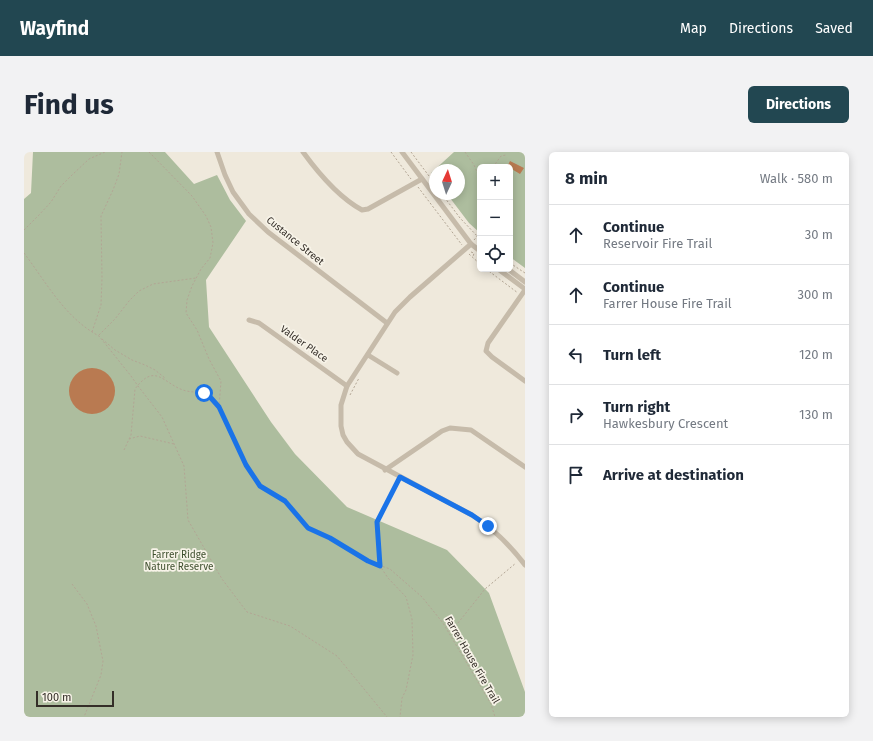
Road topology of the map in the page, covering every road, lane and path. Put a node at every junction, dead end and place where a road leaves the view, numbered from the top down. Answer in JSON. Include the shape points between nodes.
{"nodes":[{"id":1,"x":105,"y":152,"type":"edge"},
{"id":2,"x":122,"y":152,"type":"edge"},
{"id":3,"x":149,"y":152,"type":"edge"},
{"id":4,"x":217,"y":152,"type":"edge"},
{"id":5,"x":303,"y":152,"type":"edge"},
{"id":6,"x":391,"y":152,"type":"edge"},
{"id":7,"x":465,"y":152,"type":"edge"},
{"id":8,"x":406,"y":153,"type":"edge"},
{"id":9,"x":506,"y":155,"type":"dead end"},
{"id":10,"x":496,"y":164,"type":"edge"},
{"id":11,"x":477,"y":172,"type":"edge"},
{"id":12,"x":429,"y":178,"type":"edge"},
{"id":13,"x":422,"y":179,"type":"junction"},
{"id":14,"x":414,"y":184,"type":"junction"},
{"id":15,"x":446,"y":200,"type":"edge"},
{"id":16,"x":24,"y":230,"type":"edge"},
{"id":17,"x":477,"y":236,"type":"joint"},
{"id":18,"x":471,"y":244,"type":"junction"},
{"id":19,"x":465,"y":249,"type":"junction"},
{"id":20,"x":477,"y":249,"type":"edge"},
{"id":21,"x":24,"y":253,"type":"edge"},
{"id":22,"x":473,"y":257,"type":"dead end"},
{"id":23,"x":477,"y":261,"type":"edge"},
{"id":24,"x":513,"y":265,"type":"edge"},
{"id":25,"x":490,"y":272,"type":"edge"},
{"id":26,"x":502,"y":272,"type":"edge"},
{"id":27,"x":512,"y":272,"type":"edge"},
{"id":28,"x":525,"y":274,"type":"edge"},
{"id":29,"x":196,"y":278,"type":"junction"},
{"id":30,"x":525,"y":282,"type":"edge"},
{"id":31,"x":525,"y":290,"type":"edge"},
{"id":32,"x":521,"y":295,"type":"junction"},
{"id":33,"x":249,"y":320,"type":"dead end"},
{"id":34,"x":387,"y":323,"type":"junction"},
{"id":35,"x":92,"y":332,"type":"junction"},
{"id":36,"x":98,"y":335,"type":"junction"},
{"id":37,"x":368,"y":355,"type":"junction"},
{"id":38,"x":397,"y":373,"type":"dead end"},
{"id":39,"x":360,"y":376,"type":"dead end"},
{"id":40,"x":167,"y":380,"type":"junction"},
{"id":41,"x":525,"y":381,"type":"edge"},
{"id":42,"x":138,"y":386,"type":"junction"},
{"id":43,"x":347,"y":386,"type":"junction"},
{"id":44,"x":350,"y":395,"type":"dead end"},
{"id":45,"x":219,"y":407,"type":"junction"},
{"id":46,"x":129,"y":439,"type":"junction"},
{"id":47,"x":175,"y":444,"type":"junction"},
{"id":48,"x":124,"y":450,"type":"dead end"},
{"id":49,"x":525,"y":467,"type":"edge"},
{"id":50,"x":385,"y":470,"type":"junction"},
{"id":51,"x":400,"y":477,"type":"junction"},
{"id":52,"x":520,"y":559,"type":"junction"},
{"id":53,"x":380,"y":566,"type":"junction"},
{"id":54,"x":525,"y":566,"type":"edge"},
{"id":55,"x":72,"y":584,"type":"dead end"},
{"id":56,"x":448,"y":632,"type":"junction"},
{"id":57,"x":84,"y":717,"type":"edge"},
{"id":58,"x":387,"y":717,"type":"edge"},
{"id":59,"x":400,"y":717,"type":"edge"},
{"id":60,"x":495,"y":717,"type":"edge"}],
"edges":[{"from":1,"to":16,"type":"path","via":[[89,159],[60,186],[51,202]]},
{"from":2,"to":35,"type":"path","via":[[114,190],[101,216],[100,305]]},
{"from":3,"to":29,"type":"path","name":"Farrer House Fire Trail","via":[[192,196],[211,227],[210,258]]},
{"from":4,"to":34,"type":"street","name":"Custance Street","via":[[233,192],[249,214]]},
{"from":5,"to":14,"type":"street","via":[[319,174],[362,210]]},
{"from":6,"to":14,"type":"path"},
{"from":7,"to":11,"type":"path"},
{"from":8,"to":12,"type":"path"},
{"from":8,"to":13,"type":"street"},
{"from":9,"to":10,"type":"path","via":[[501,156]]},
{"from":13,"to":14,"type":"street"},
{"from":13,"to":18,"type":"street"},
{"from":14,"to":19,"type":"path"},
{"from":15,"to":17,"type":"path"},
{"from":17,"to":18,"type":"path"},
{"from":18,"to":19,"type":"street"},
{"from":18,"to":20,"type":"street"},
{"from":19,"to":34,"type":"street","via":[[402,304]]},
{"from":21,"to":35,"type":"path","via":[[56,298]]},
{"from":22,"to":23,"type":"path"},
{"from":24,"to":28,"type":"path"},
{"from":25,"to":32,"type":"path"},
{"from":26,"to":31,"type":"street"},
{"from":27,"to":30,"type":"street"},
{"from":29,"to":36,"type":"path","via":[[153,284],[139,291]]},
{"from":29,"to":45,"type":"path","name":"Farrer House Fire Trail","via":[[187,300],[186,313],[197,330],[221,381]]},
{"from":31,"to":32,"type":"street"},
{"from":32,"to":41,"type":"street","via":[[488,343],[486,351]]},
{"from":33,"to":43,"type":"street","name":"Valder Place","via":[[259,323]]},
{"from":34,"to":37,"type":"street"},
{"from":35,"to":36,"type":"path"},
{"from":36,"to":40,"type":"path","via":[[115,350],[132,360],[146,364]]},
{"from":36,"to":42,"type":"path"},
{"from":37,"to":38,"type":"street"},
{"from":37,"to":43,"type":"street"},
{"from":39,"to":44,"type":"path"},
{"from":40,"to":42,"type":"path","via":[[152,376]]},
{"from":40,"to":45,"type":"path","via":[[182,390],[208,395]]},
{"from":42,"to":46,"type":"path"},
{"from":42,"to":47,"type":"path","via":[[162,417]]},
{"from":43,"to":50,"type":"street","via":[[340,416],[343,435],[358,454]]},
{"from":45,"to":53,"type":"path","name":"Farrer House Fire Trail","via":[[246,465],[260,486],[285,501],[308,528]]},
{"from":46,"to":47,"type":"path","via":[[140,436]]},
{"from":46,"to":48,"type":"path"},
{"from":47,"to":58,"type":"path","via":[[184,466],[188,520],[222,579],[247,612],[290,626],[337,656]]},
{"from":49,"to":50,"type":"street","via":[[471,430],[450,428]]},
{"from":50,"to":51,"type":"street"},
{"from":51,"to":52,"type":"street","via":[[483,522],[502,538]]},
{"from":51,"to":53,"type":"path","via":[[377,522]]},
{"from":52,"to":54,"type":"street"},
{"from":52,"to":56,"type":"path","via":[[485,589]]},
{"from":53,"to":56,"type":"path","name":"Farrer House Fire Trail","via":[[390,570],[422,597]]},
{"from":53,"to":59,"type":"path","via":[[406,597],[412,619],[413,655]]},
{"from":55,"to":57,"type":"path","via":[[87,604],[96,626],[103,661],[101,675]]},
{"from":56,"to":60,"type":"path","name":"Farrer House Fire Trail","via":[[491,704]]}]}
